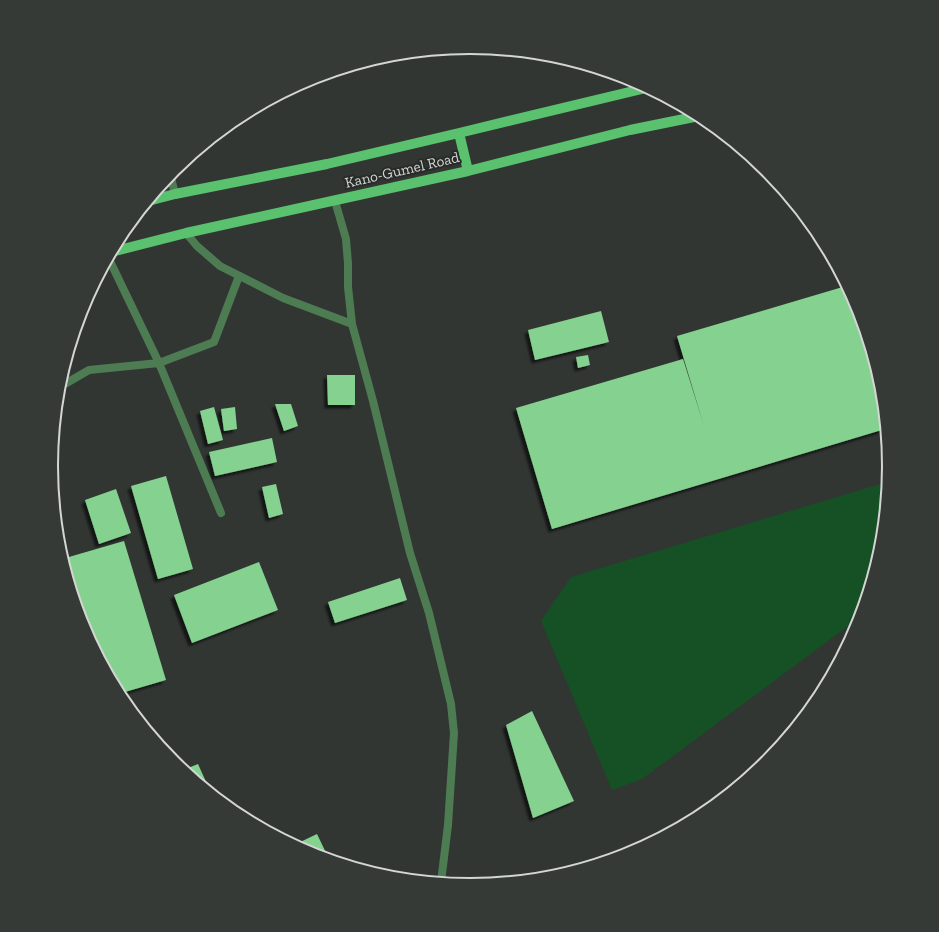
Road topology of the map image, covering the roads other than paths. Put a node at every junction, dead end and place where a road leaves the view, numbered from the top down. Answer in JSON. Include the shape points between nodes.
{"nodes":[{"id":1,"x":638,"y":90,"type":"edge"},
{"id":2,"x":690,"y":118,"type":"edge"},
{"id":3,"x":459,"y":134,"type":"junction"},
{"id":4,"x":468,"y":170,"type":"junction"},
{"id":5,"x":172,"y":181,"type":"edge"},
{"id":6,"x":175,"y":194,"type":"junction"},
{"id":7,"x":156,"y":199,"type":"edge"},
{"id":8,"x":335,"y":201,"type":"junction"},
{"id":9,"x":186,"y":233,"type":"junction"},
{"id":10,"x":119,"y":250,"type":"edge"},
{"id":11,"x":111,"y":263,"type":"edge"},
{"id":12,"x":239,"y":276,"type":"junction"},
{"id":13,"x":352,"y":324,"type":"junction"},
{"id":14,"x":159,"y":363,"type":"junction"},
{"id":15,"x":66,"y":384,"type":"edge"},
{"id":16,"x":221,"y":513,"type":"dead end"},
{"id":17,"x":443,"y":877,"type":"edge"}],
"edges":[{"from":1,"to":3,"type":"main road","name":"Kano-Gumel Road"},
{"from":2,"to":4,"type":"main road","name":"Kano-Gumel Road"},
{"from":3,"to":4,"type":"main road"},
{"from":3,"to":6,"type":"main road","name":"Kano-Gumel Road"},
{"from":4,"to":8,"type":"main road","name":"Kano-Gumel Road"},
{"from":5,"to":6,"type":"street"},
{"from":6,"to":7,"type":"main road","name":"Kano-Gumel Road"},
{"from":8,"to":9,"type":"main road","name":"Kano-Gumel Road"},
{"from":8,"to":13,"type":"street","via":[[346,239]]},
{"from":9,"to":10,"type":"main road","name":"Kano-Gumel Road"},
{"from":9,"to":12,"type":"street","via":[[220,266]]},
{"from":11,"to":14,"type":"street"},
{"from":12,"to":13,"type":"street","via":[[283,298]]},
{"from":12,"to":14,"type":"street","via":[[214,342]]},
{"from":13,"to":17,"type":"street","via":[[451,704],[454,733]]},
{"from":14,"to":15,"type":"street","via":[[89,370]]},
{"from":14,"to":16,"type":"street"}]}
